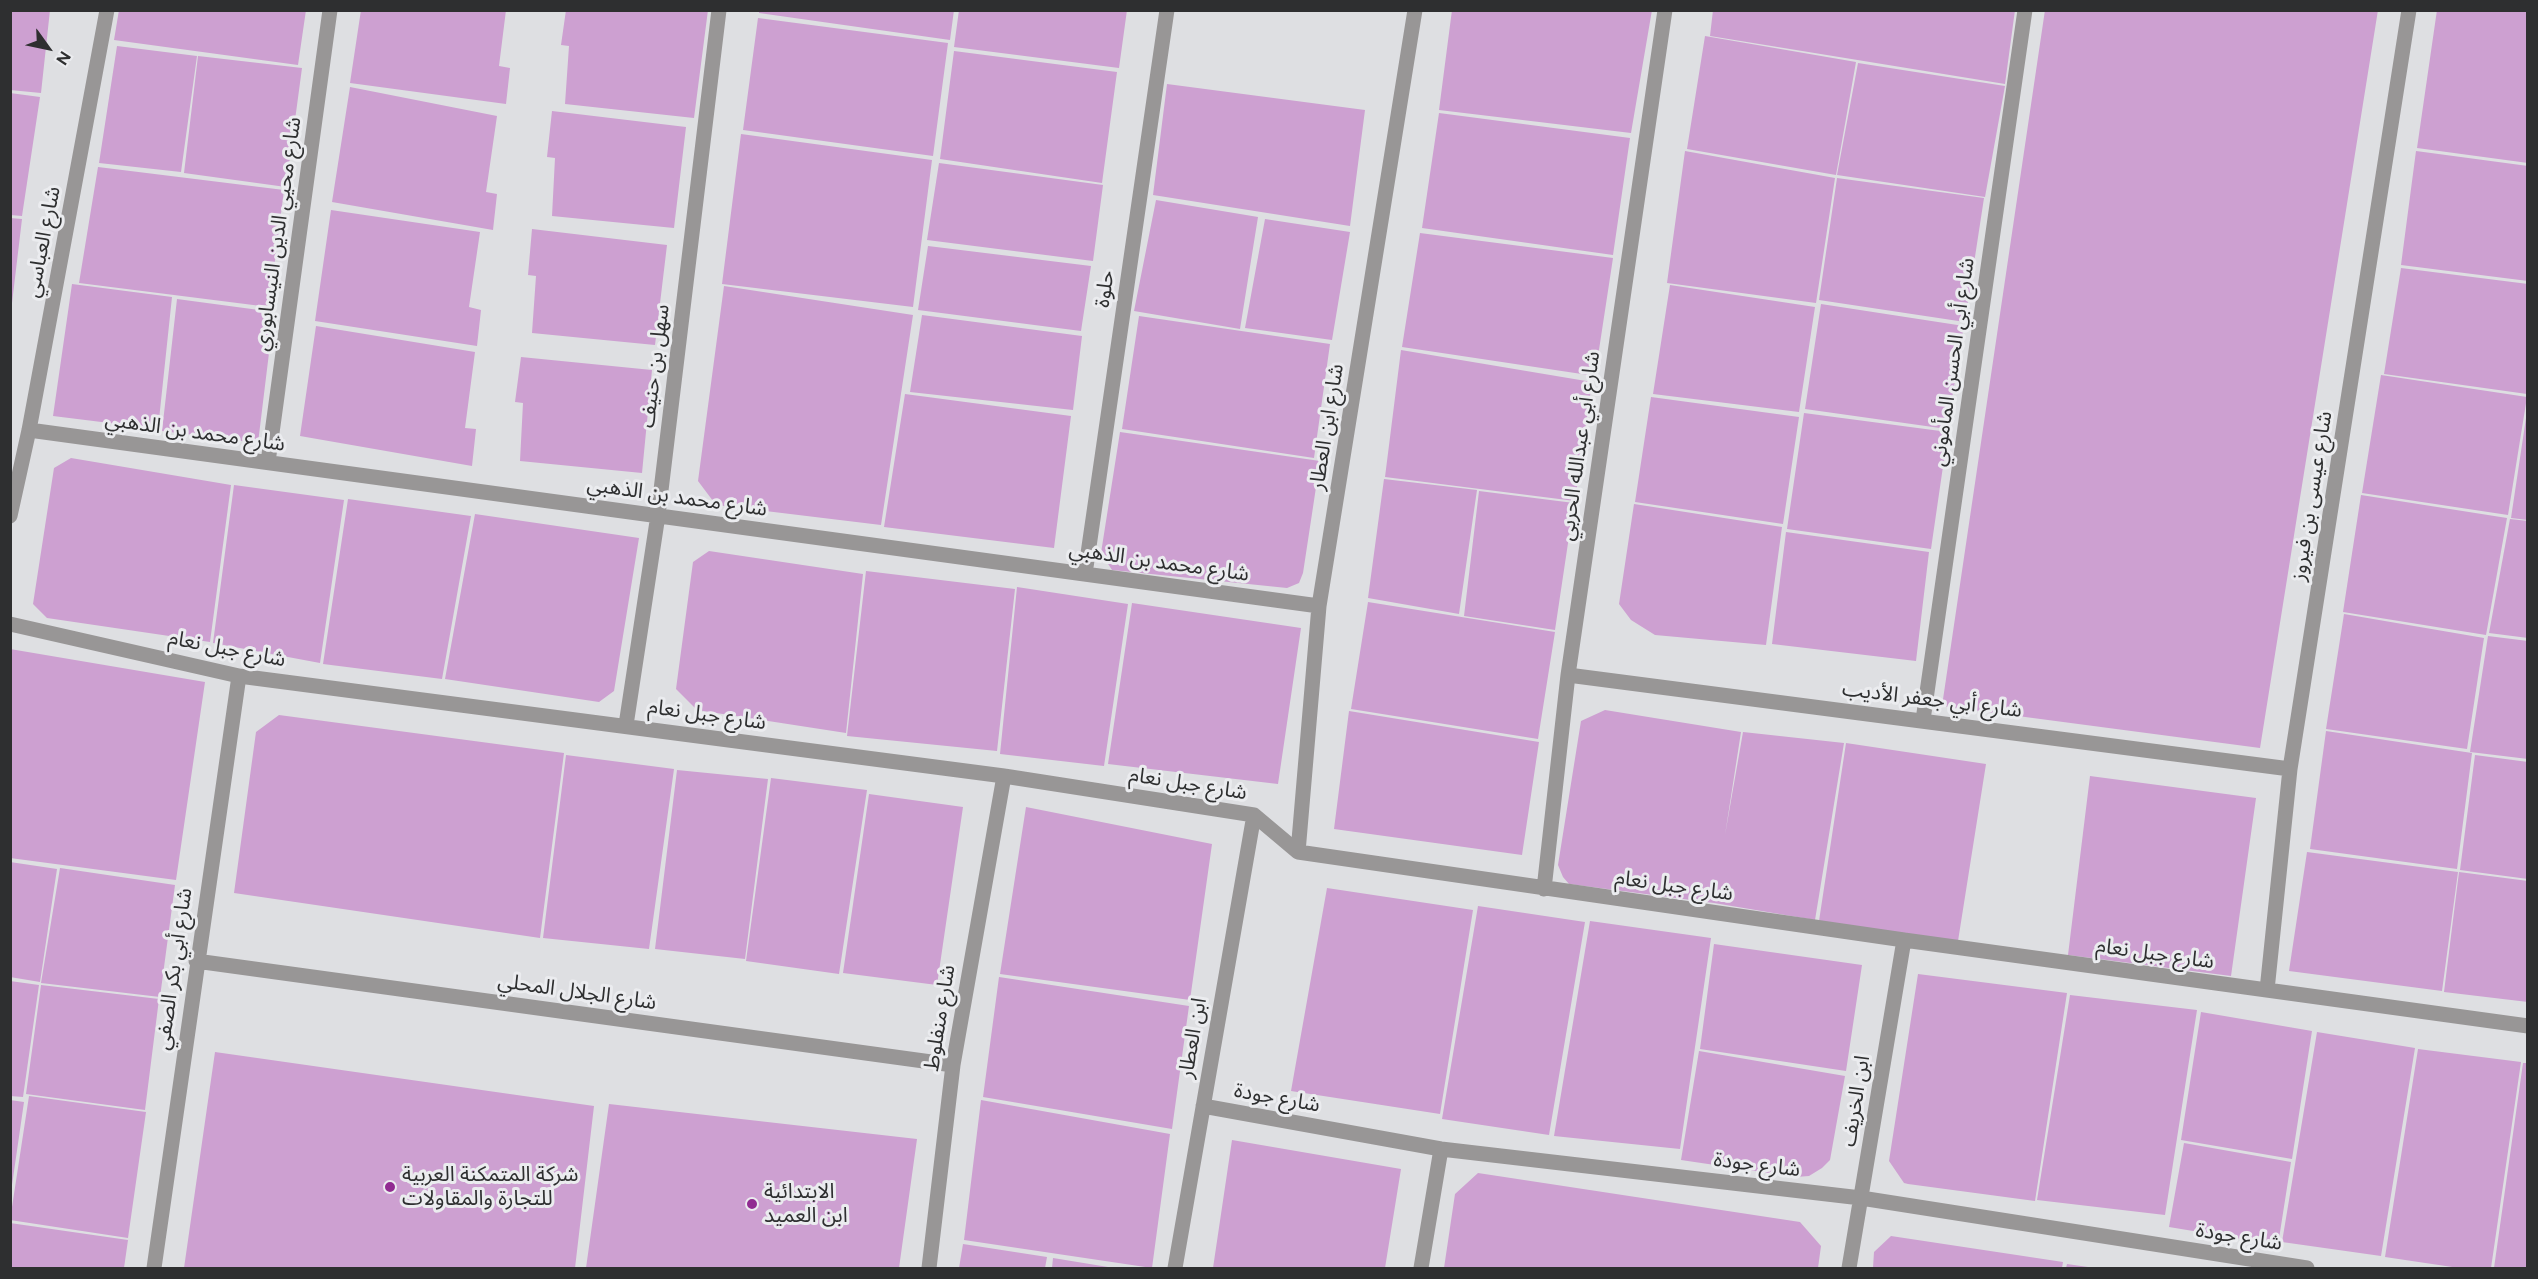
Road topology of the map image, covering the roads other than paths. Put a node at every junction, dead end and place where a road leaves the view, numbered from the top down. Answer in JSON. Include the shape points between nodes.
{"nodes":[{"id":1,"x":107,"y":10,"type":"edge"},
{"id":2,"x":330,"y":10,"type":"edge"},
{"id":3,"x":719,"y":10,"type":"edge"},
{"id":4,"x":1167,"y":10,"type":"edge"},
{"id":5,"x":1415,"y":10,"type":"edge"},
{"id":6,"x":1665,"y":10,"type":"edge"},
{"id":7,"x":2025,"y":10,"type":"edge"},
{"id":8,"x":2409,"y":10,"type":"edge"},
{"id":9,"x":29,"y":430,"type":"junction"},
{"id":10,"x":268,"y":462,"type":"junction"},
{"id":11,"x":658,"y":515,"type":"junction"},
{"id":12,"x":10,"y":516,"type":"edge"},
{"id":13,"x":1085,"y":574,"type":"junction"},
{"id":14,"x":1319,"y":606,"type":"junction"},
{"id":15,"x":10,"y":624,"type":"edge"},
{"id":16,"x":1568,"y":675,"type":"junction"},
{"id":17,"x":238,"y":676,"type":"junction"},
{"id":18,"x":1923,"y":720,"type":"junction"},
{"id":19,"x":626,"y":725,"type":"junction"},
{"id":20,"x":2290,"y":769,"type":"junction"},
{"id":21,"x":1004,"y":776,"type":"junction"},
{"id":22,"x":1254,"y":815,"type":"junction"},
{"id":23,"x":1298,"y":852,"type":"junction"},
{"id":24,"x":1544,"y":889,"type":"junction"},
{"id":25,"x":1904,"y":940,"type":"junction"},
{"id":26,"x":196,"y":961,"type":"junction"},
{"id":27,"x":2266,"y":990,"type":"junction"},
{"id":28,"x":2528,"y":1026,"type":"edge"},
{"id":29,"x":953,"y":1065,"type":"junction"},
{"id":30,"x":1203,"y":1106,"type":"junction"},
{"id":31,"x":1441,"y":1149,"type":"junction"},
{"id":32,"x":1861,"y":1198,"type":"junction"},
{"id":33,"x":2273,"y":1266,"type":"edge"},
{"id":34,"x":153,"y":1269,"type":"edge"},
{"id":35,"x":929,"y":1269,"type":"edge"},
{"id":36,"x":1175,"y":1269,"type":"edge"},
{"id":37,"x":1421,"y":1269,"type":"edge"},
{"id":38,"x":1849,"y":1269,"type":"edge"},
{"id":39,"x":2307,"y":1269,"type":"edge"}],
"edges":[{"from":1,"to":9,"type":"street","name":"شارع العباسي"},
{"from":2,"to":10,"type":"street","name":"شارع محيي الدين النيسابوري"},
{"from":3,"to":11,"type":"street","name":"سهل بن حنيف"},
{"from":4,"to":13,"type":"street","name":"حلوة"},
{"from":5,"to":14,"type":"street","name":"شارع ابن العطار"},
{"from":6,"to":16,"type":"street","name":"شارع أبي عبدالله الحربي"},
{"from":7,"to":18,"type":"street","name":"شارع أبي الحسن المأموني"},
{"from":8,"to":20,"type":"street","name":"شارع عيسى بن فيروز"},
{"from":9,"to":10,"type":"street","name":"شارع محمد بن الذهبي"},
{"from":9,"to":12,"type":"street","name":"شارع العباسي"},
{"from":10,"to":11,"type":"street","name":"شارع محمد بن الذهبي"},
{"from":11,"to":13,"type":"street","name":"شارع محمد بن الذهبي"},
{"from":11,"to":19,"type":"street","name":"سهل بن حنيف"},
{"from":13,"to":14,"type":"street","name":"شارع محمد بن الذهبي"},
{"from":14,"to":23,"type":"street","name":"شارع ابن العطار"},
{"from":15,"to":17,"type":"street","name":"شارع جبل نعام"},
{"from":16,"to":18,"type":"street","name":"شارع أبي جعفر الأديب"},
{"from":16,"to":24,"type":"street","name":"شارع أبي عبدالله الحربي"},
{"from":17,"to":19,"type":"street","name":"شارع جبل نعام"},
{"from":17,"to":26,"type":"street","name":"شارع أبي بكر الصفي"},
{"from":18,"to":20,"type":"street","name":"شارع أبي جعفر الأديب"},
{"from":19,"to":21,"type":"street","name":"شارع جبل نعام"},
{"from":20,"to":27,"type":"street","name":"شارع عيسى بن فيروز"},
{"from":21,"to":22,"type":"street","name":"شارع جبل نعام"},
{"from":21,"to":29,"type":"street","name":"شارع منفلوط"},
{"from":22,"to":23,"type":"street","name":"شارع جبل نعام"},
{"from":22,"to":30,"type":"street","name":"ابن العطار"},
{"from":23,"to":24,"type":"street","name":"شارع جبل نعام"},
{"from":24,"to":25,"type":"street","name":"شارع جبل نعام"},
{"from":25,"to":27,"type":"street","name":"شارع جبل نعام"},
{"from":25,"to":32,"type":"street","name":"ابن الخريف"},
{"from":26,"to":29,"type":"street","name":"شارع الجلال المحلي"},
{"from":26,"to":34,"type":"street","name":"شارع أبي بكر الصفي"},
{"from":27,"to":28,"type":"street","name":"شارع جبل نعام"},
{"from":29,"to":35,"type":"street","name":"شارع منفلوط"},
{"from":30,"to":31,"type":"street","name":"شارع جودة"},
{"from":30,"to":36,"type":"street","name":"ابن العطار"},
{"from":31,"to":32,"type":"street","name":"شارع جودة"},
{"from":31,"to":37,"type":"street"},
{"from":32,"to":33,"type":"street","name":"شارع جودة"},
{"from":32,"to":38,"type":"street","name":"ابن الخريف"},
{"from":33,"to":39,"type":"street","name":"شارع جودة"}]}
